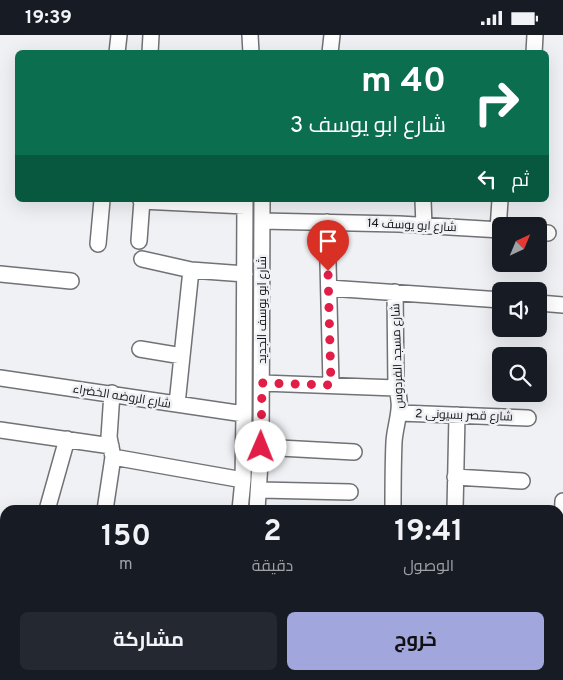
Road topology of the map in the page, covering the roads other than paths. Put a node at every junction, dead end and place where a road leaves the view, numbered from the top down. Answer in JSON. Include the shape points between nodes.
{"nodes":[{"id":1,"x":120,"y":35,"type":"edge"},
{"id":2,"x":151,"y":35,"type":"edge"},
{"id":3,"x":250,"y":35,"type":"edge"},
{"id":4,"x":332,"y":35,"type":"edge"},
{"id":5,"x":535,"y":35,"type":"edge"},
{"id":6,"x":118,"y":50,"type":"edge"},
{"id":7,"x":150,"y":50,"type":"edge"},
{"id":8,"x":251,"y":50,"type":"edge"},
{"id":9,"x":330,"y":50,"type":"edge"},
{"id":10,"x":534,"y":50,"type":"edge"},
{"id":11,"x":102,"y":202,"type":"edge"},
{"id":12,"x":142,"y":202,"type":"edge"},
{"id":13,"x":211,"y":202,"type":"edge"},
{"id":14,"x":262,"y":202,"type":"edge"},
{"id":15,"x":423,"y":202,"type":"edge"},
{"id":16,"x":500,"y":202,"type":"edge"},
{"id":17,"x":245,"y":203,"type":"edge"},
{"id":18,"x":500,"y":217,"type":"edge"},
{"id":19,"x":262,"y":221,"type":"junction"},
{"id":20,"x":328,"y":221,"type":"junction"},
{"id":21,"x":424,"y":225,"type":"junction"},
{"id":22,"x":492,"y":229,"type":"edge"},
{"id":23,"x":139,"y":241,"type":"dead end"},
{"id":24,"x":98,"y":244,"type":"dead end"},
{"id":25,"x":142,"y":259,"type":"dead end"},
{"id":26,"x":191,"y":271,"type":"junction"},
{"id":27,"x":0,"y":274,"type":"edge"},
{"id":28,"x":245,"y":274,"type":"junction"},
{"id":29,"x":72,"y":281,"type":"dead end"},
{"id":30,"x":329,"y":288,"type":"junction"},
{"id":31,"x":395,"y":292,"type":"junction"},
{"id":32,"x":492,"y":299,"type":"edge"},
{"id":33,"x":547,"y":304,"type":"edge"},
{"id":34,"x":563,"y":305,"type":"edge"},
{"id":35,"x":140,"y":349,"type":"dead end"},
{"id":36,"x":182,"y":356,"type":"junction"},
{"id":37,"x":0,"y":378,"type":"edge"},
{"id":38,"x":262,"y":383,"type":"junction"},
{"id":39,"x":331,"y":385,"type":"junction"},
{"id":40,"x":396,"y":388,"type":"junction"},
{"id":41,"x":112,"y":393,"type":"junction"},
{"id":42,"x":177,"y":404,"type":"junction"},
{"id":43,"x":400,"y":413,"type":"junction"},
{"id":44,"x":244,"y":414,"type":"junction"},
{"id":45,"x":457,"y":415,"type":"junction"},
{"id":46,"x":528,"y":418,"type":"dead end"},
{"id":47,"x":0,"y":430,"type":"edge"},
{"id":48,"x":66,"y":439,"type":"junction"},
{"id":49,"x":261,"y":447,"type":"junction"},
{"id":50,"x":112,"y":451,"type":"junction"},
{"id":51,"x":354,"y":452,"type":"dead end"},
{"id":52,"x":455,"y":477,"type":"junction"},
{"id":53,"x":243,"y":480,"type":"junction"},
{"id":54,"x":522,"y":481,"type":"dead end"},
{"id":55,"x":260,"y":489,"type":"junction"},
{"id":56,"x":350,"y":491,"type":"dead end"},
{"id":57,"x":49,"y":505,"type":"edge"},
{"id":58,"x":106,"y":505,"type":"edge"},
{"id":59,"x":240,"y":505,"type":"edge"},
{"id":60,"x":258,"y":505,"type":"edge"},
{"id":61,"x":393,"y":505,"type":"edge"},
{"id":62,"x":455,"y":505,"type":"edge"}],
"edges":[{"from":1,"to":6,"type":"street"},
{"from":2,"to":7,"type":"street"},
{"from":3,"to":8,"type":"street"},
{"from":4,"to":9,"type":"street"},
{"from":5,"to":10,"type":"street"},
{"from":11,"to":24,"type":"street"},
{"from":12,"to":23,"type":"street"},
{"from":13,"to":17,"type":"street"},
{"from":14,"to":19,"type":"street","name":"شارع ابو يوسف الجديد"},
{"from":15,"to":21,"type":"street"},
{"from":16,"to":18,"type":"street"},
{"from":17,"to":28,"type":"street","name":"شارع ابو يوسف الجديد"},
{"from":19,"to":20,"type":"street","name":"شارع ابو يوسف 14"},
{"from":19,"to":38,"type":"street","name":"شارع ابو يوسف الجديد"},
{"from":20,"to":21,"type":"street","name":"شارع ابو يوسف 14"},
{"from":20,"to":30,"type":"street"},
{"from":21,"to":22,"type":"street","name":"شارع ابو يوسف 14"},
{"from":25,"to":26,"type":"street"},
{"from":26,"to":28,"type":"street"},
{"from":26,"to":36,"type":"street"},
{"from":27,"to":29,"type":"street"},
{"from":28,"to":44,"type":"street","name":"شارع ابو يوسف الجديد"},
{"from":30,"to":31,"type":"street"},
{"from":30,"to":39,"type":"street"},
{"from":31,"to":32,"type":"street"},
{"from":31,"to":40,"type":"street","name":"شارع مسجد الفردوس"},
{"from":33,"to":34,"type":"street"},
{"from":35,"to":36,"type":"street"},
{"from":36,"to":42,"type":"street"},
{"from":37,"to":41,"type":"street","name":"شارع الروضه الخضراء"},
{"from":38,"to":39,"type":"street"},
{"from":38,"to":49,"type":"street","name":"شارع ابو يوسف الجديد"},
{"from":39,"to":40,"type":"street"},
{"from":40,"to":43,"type":"street","name":"شارع مسجد الفردوس"},
{"from":41,"to":42,"type":"street","name":"شارع الروضه الخضراء"},
{"from":41,"to":50,"type":"street","via":[[109,437]]},
{"from":42,"to":44,"type":"street","name":"شارع الروضه الخضراء"},
{"from":43,"to":45,"type":"street","name":"شارع قصر بسيونى 2"},
{"from":43,"to":61,"type":"street","name":"شارع مسجد الفردوس","via":[[394,442]]},
{"from":44,"to":53,"type":"street","name":"شارع ابو يوسف الجديد"},
{"from":45,"to":46,"type":"street","name":"شارع قصر بسيونى 2"},
{"from":45,"to":52,"type":"street"},
{"from":47,"to":48,"type":"street"},
{"from":48,"to":50,"type":"street"},
{"from":48,"to":57,"type":"street"},
{"from":49,"to":51,"type":"street"},
{"from":49,"to":55,"type":"street","name":"شارع ابو يوسف الجديد"},
{"from":50,"to":53,"type":"street"},
{"from":50,"to":58,"type":"street"},
{"from":52,"to":54,"type":"street"},
{"from":52,"to":62,"type":"street"},
{"from":53,"to":59,"type":"street","name":"شارع ابو يوسف الجديد"},
{"from":55,"to":56,"type":"street"},
{"from":55,"to":60,"type":"street","name":"شارع ابو يوسف الجديد"}]}
